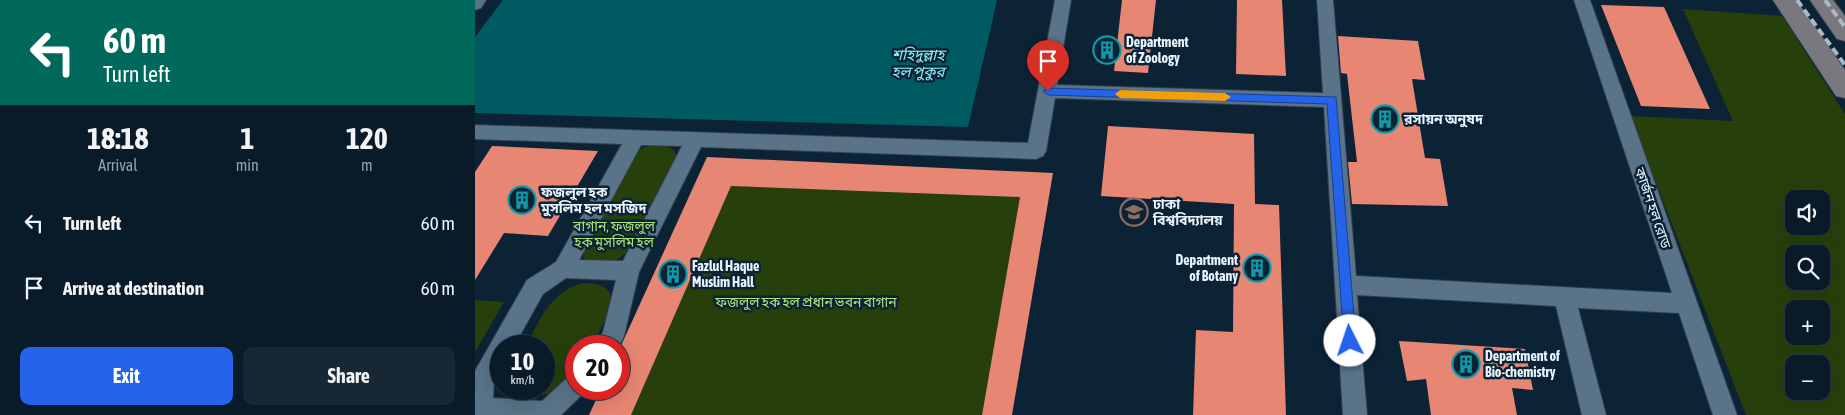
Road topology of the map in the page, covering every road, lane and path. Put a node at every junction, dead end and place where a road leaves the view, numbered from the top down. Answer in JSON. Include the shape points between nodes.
{"nodes":[{"id":1,"x":478,"y":0,"type":"edge"},
{"id":2,"x":1063,"y":0,"type":"edge"},
{"id":3,"x":1325,"y":0,"type":"edge"},
{"id":4,"x":1582,"y":0,"type":"edge"},
{"id":5,"x":1784,"y":0,"type":"edge"},
{"id":6,"x":1821,"y":0,"type":"edge"},
{"id":7,"x":475,"y":4,"type":"edge"},
{"id":8,"x":1845,"y":34,"type":"edge"},
{"id":9,"x":1845,"y":89,"type":"edge"},
{"id":10,"x":1048,"y":91,"type":"junction"},
{"id":11,"x":1332,"y":100,"type":"junction"},
{"id":12,"x":475,"y":132,"type":"edge"},
{"id":13,"x":635,"y":138,"type":"junction"},
{"id":14,"x":695,"y":140,"type":"junction"},
{"id":15,"x":563,"y":269,"type":"junction"},
{"id":16,"x":629,"y":271,"type":"junction"},
{"id":17,"x":1346,"y":285,"type":"junction"},
{"id":18,"x":1564,"y":297,"type":"junction"},
{"id":19,"x":1686,"y":304,"type":"junction"},
{"id":20,"x":613,"y":335,"type":"edge"},
{"id":21,"x":565,"y":395,"type":"edge"},
{"id":22,"x":545,"y":414,"type":"edge"},
{"id":23,"x":1355,"y":415,"type":"edge"},
{"id":24,"x":1594,"y":415,"type":"edge"},
{"id":25,"x":1725,"y":415,"type":"edge"}],
"edges":[{"from":1,"to":7,"type":"lane"},
{"from":2,"to":10,"type":"lane"},
{"from":3,"to":11,"type":"lane"},
{"from":4,"to":19,"type":"lane","name":"কার্জন হল রোড"},
{"from":5,"to":9,"type":"main road"},
{"from":6,"to":8,"type":"main road"},
{"from":10,"to":11,"type":"lane"},
{"from":10,"to":14,"type":"lane","via":[[1036,151]]},
{"from":11,"to":17,"type":"lane"},
{"from":12,"to":13,"type":"lane"},
{"from":13,"to":14,"type":"lane"},
{"from":13,"to":15,"type":"lane"},
{"from":14,"to":16,"type":"lane"},
{"from":15,"to":16,"type":"lane"},
{"from":15,"to":22,"type":"lane","via":[[535,287],[483,379],[481,409]]},
{"from":16,"to":20,"type":"lane"},
{"from":17,"to":18,"type":"lane"},
{"from":17,"to":23,"type":"lane"},
{"from":18,"to":19,"type":"lane"},
{"from":18,"to":24,"type":"lane"},
{"from":19,"to":25,"type":"lane","name":"কার্জন হল রোড"},
{"from":21,"to":22,"type":"lane"}]}
